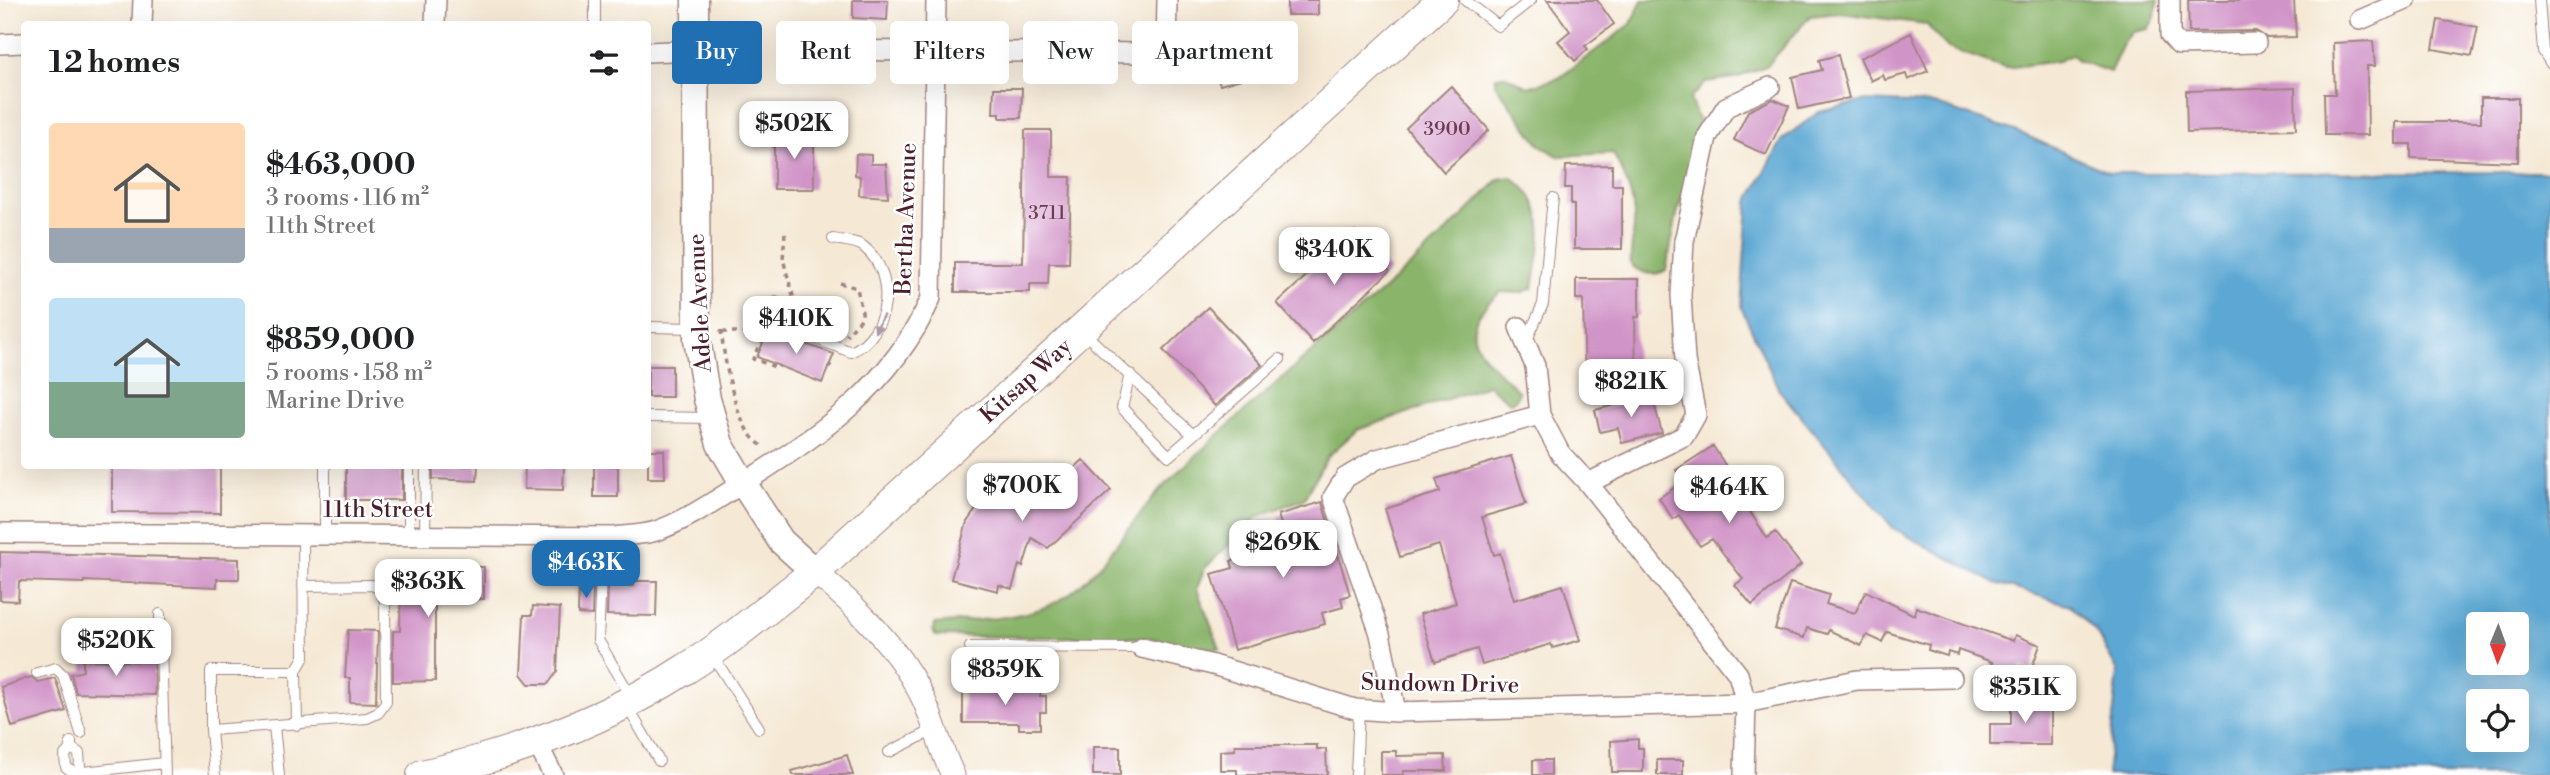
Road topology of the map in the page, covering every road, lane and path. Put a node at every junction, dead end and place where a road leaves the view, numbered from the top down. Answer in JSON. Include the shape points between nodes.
{"nodes":[{"id":1,"x":143,"y":0,"type":"edge"},
{"id":2,"x":436,"y":0,"type":"edge"},
{"id":3,"x":595,"y":0,"type":"edge"},
{"id":4,"x":695,"y":0,"type":"edge"},
{"id":5,"x":936,"y":0,"type":"edge"},
{"id":6,"x":1167,"y":0,"type":"edge"},
{"id":7,"x":1443,"y":0,"type":"edge"},
{"id":8,"x":1465,"y":0,"type":"edge"},
{"id":9,"x":1531,"y":0,"type":"edge"},
{"id":10,"x":2169,"y":0,"type":"edge"},
{"id":11,"x":2406,"y":0,"type":"edge"},
{"id":12,"x":2539,"y":0,"type":"edge"},
{"id":13,"x":2360,"y":20,"type":"dead end"},
{"id":14,"x":142,"y":21,"type":"edge"},
{"id":15,"x":435,"y":21,"type":"edge"},
{"id":16,"x":594,"y":21,"type":"edge"},
{"id":17,"x":694,"y":21,"type":"edge"},
{"id":18,"x":936,"y":21,"type":"edge"},
{"id":19,"x":1167,"y":21,"type":"edge"},
{"id":20,"x":2256,"y":43,"type":"dead end"},
{"id":21,"x":0,"y":44,"type":"edge"},
{"id":22,"x":21,"y":44,"type":"edge"},
{"id":23,"x":672,"y":51,"type":"edge"},
{"id":24,"x":1009,"y":51,"type":"edge"},
{"id":25,"x":1132,"y":51,"type":"edge"},
{"id":26,"x":651,"y":52,"type":"edge"},
{"id":27,"x":2550,"y":62,"type":"edge"},
{"id":28,"x":695,"y":84,"type":"edge"},
{"id":29,"x":935,"y":84,"type":"edge"},
{"id":30,"x":1770,"y":87,"type":"dead end"},
{"id":31,"x":1553,"y":198,"type":"dead end"},
{"id":32,"x":785,"y":233,"type":"dead end"},
{"id":33,"x":833,"y":239,"type":"dead end"},
{"id":34,"x":840,"y":284,"type":"dead end"},
{"id":35,"x":776,"y":301,"type":"dead end"},
{"id":36,"x":785,"y":323,"type":"junction"},
{"id":37,"x":651,"y":327,"type":"edge"},
{"id":38,"x":767,"y":327,"type":"junction"},
{"id":39,"x":709,"y":330,"type":"junction"},
{"id":40,"x":1082,"y":330,"type":"junction"},
{"id":41,"x":1522,"y":335,"type":"joint"},
{"id":42,"x":838,"y":348,"type":"junction"},
{"id":43,"x":1280,"y":359,"type":"dead end"},
{"id":44,"x":779,"y":366,"type":"dead end"},
{"id":45,"x":828,"y":368,"type":"dead end"},
{"id":46,"x":1130,"y":374,"type":"junction"},
{"id":47,"x":1540,"y":415,"type":"junction"},
{"id":48,"x":651,"y":417,"type":"edge"},
{"id":49,"x":713,"y":418,"type":"junction"},
{"id":50,"x":1193,"y":435,"type":"junction"},
{"id":51,"x":325,"y":469,"type":"edge"},
{"id":52,"x":408,"y":469,"type":"edge"},
{"id":53,"x":426,"y":469,"type":"edge"},
{"id":54,"x":743,"y":483,"type":"junction"},
{"id":55,"x":1588,"y":483,"type":"junction"},
{"id":56,"x":0,"y":533,"type":"edge"},
{"id":57,"x":303,"y":534,"type":"junction"},
{"id":58,"x":325,"y":535,"type":"junction"},
{"id":59,"x":417,"y":535,"type":"junction"},
{"id":60,"x":603,"y":536,"type":"junction"},
{"id":61,"x":815,"y":572,"type":"junction"},
{"id":62,"x":303,"y":586,"type":"junction"},
{"id":63,"x":160,"y":614,"type":"dead end"},
{"id":64,"x":970,"y":647,"type":"dead end"},
{"id":65,"x":1142,"y":649,"type":"joint"},
{"id":66,"x":81,"y":651,"type":"dead end"},
{"id":67,"x":163,"y":653,"type":"junction"},
{"id":68,"x":710,"y":653,"type":"junction"},
{"id":69,"x":296,"y":671,"type":"junction"},
{"id":70,"x":37,"y":673,"type":"dead end"},
{"id":71,"x":1952,"y":678,"type":"dead end"},
{"id":72,"x":629,"y":701,"type":"junction"},
{"id":73,"x":1746,"y":703,"type":"junction"},
{"id":74,"x":1359,"y":709,"type":"junction"},
{"id":75,"x":1396,"y":712,"type":"junction"},
{"id":76,"x":297,"y":725,"type":"junction"},
{"id":77,"x":274,"y":726,"type":"junction"},
{"id":78,"x":759,"y":728,"type":"dead end"},
{"id":79,"x":211,"y":730,"type":"junction"},
{"id":80,"x":934,"y":730,"type":"junction"},
{"id":81,"x":81,"y":733,"type":"dead end"},
{"id":82,"x":537,"y":743,"type":"junction"},
{"id":83,"x":71,"y":745,"type":"dead end"},
{"id":84,"x":889,"y":752,"type":"dead end"},
{"id":85,"x":659,"y":761,"type":"dead end"},
{"id":86,"x":164,"y":762,"type":"junction"},
{"id":87,"x":467,"y":770,"type":"edge"},
{"id":88,"x":74,"y":774,"type":"edge"},
{"id":89,"x":165,"y":775,"type":"edge"},
{"id":90,"x":215,"y":775,"type":"edge"},
{"id":91,"x":279,"y":775,"type":"edge"},
{"id":92,"x":422,"y":775,"type":"edge"},
{"id":93,"x":554,"y":775,"type":"edge"},
{"id":94,"x":953,"y":775,"type":"edge"},
{"id":95,"x":1356,"y":775,"type":"edge"},
{"id":96,"x":1744,"y":775,"type":"edge"}],
"edges":[{"from":1,"to":14,"type":"street"},
{"from":2,"to":15,"type":"street"},
{"from":3,"to":16,"type":"lane"},
{"from":4,"to":17,"type":"main road","name":"Adele Avenue"},
{"from":5,"to":18,"type":"street","name":"Bertha Avenue"},
{"from":6,"to":19,"type":"street"},
{"from":7,"to":40,"type":"main road","name":"Kitsap Way"},
{"from":8,"to":9,"type":"lane","via":[[1498,26]]},
{"from":10,"to":20,"type":"street","via":[[2170,35],[2179,45]]},
{"from":11,"to":13,"type":"street"},
{"from":12,"to":27,"type":"lane","via":[[2543,51]]},
{"from":21,"to":22,"type":"street"},
{"from":23,"to":26,"type":"street"},
{"from":24,"to":25,"type":"street"},
{"from":28,"to":39,"type":"main road","name":"Adele Avenue"},
{"from":29,"to":54,"type":"street","name":"Bertha Avenue","via":[[930,298],[920,323],[877,382],[816,436]]},
{"from":30,"to":55,"type":"street","via":[[1726,107],[1707,137],[1684,240],[1681,295],[1685,360],[1696,415],[1684,436]]},
{"from":31,"to":41,"type":"lane","via":[[1543,304]]},
{"from":32,"to":36,"type":"path","via":[[783,259],[798,321]]},
{"from":33,"to":42,"type":"lane","one_way":true,"via":[[862,245],[877,261],[886,307],[880,328],[865,345],[851,352]]},
{"from":34,"to":42,"type":"path","via":[[857,288],[863,317]]},
{"from":35,"to":36,"type":"lane"},
{"from":36,"to":38,"type":"path"},
{"from":36,"to":42,"type":"lane"},
{"from":37,"to":39,"type":"lane"},
{"from":38,"to":39,"type":"path","via":[[761,332]]},
{"from":38,"to":44,"type":"path","via":[[754,359]]},
{"from":39,"to":49,"type":"main road","name":"Adele Avenue"},
{"from":40,"to":46,"type":"lane"},
{"from":40,"to":61,"type":"main road","name":"Kitsap Way"},
{"from":41,"to":47,"type":"street","via":[[1535,366]]},
{"from":42,"to":45,"type":"path"},
{"from":43,"to":50,"type":"lane"},
{"from":46,"to":50,"type":"lane"},
{"from":46,"to":50,"type":"lane","via":[[1122,408],[1169,456]]},
{"from":47,"to":55,"type":"street","via":[[1560,453]]},
{"from":47,"to":75,"type":"street","via":[[1377,459],[1345,478],[1333,497],[1380,634]]},
{"from":48,"to":49,"type":"lane"},
{"from":49,"to":54,"type":"main road","name":"Adele Avenue","via":[[720,444]]},
{"from":51,"to":58,"type":"lane"},
{"from":52,"to":59,"type":"lane"},
{"from":53,"to":59,"type":"lane"},
{"from":54,"to":60,"type":"street","name":"11th Street","via":[[698,513],[654,532]]},
{"from":54,"to":61,"type":"main road","name":"Adele Avenue","via":[[780,541]]},
{"from":55,"to":73,"type":"street","via":[[1738,674]]},
{"from":56,"to":57,"type":"street","name":"11th Street"},
{"from":57,"to":58,"type":"street","name":"11th Street"},
{"from":57,"to":62,"type":"lane"},
{"from":58,"to":59,"type":"street","name":"11th Street"},
{"from":59,"to":60,"type":"street","name":"11th Street"},
{"from":60,"to":72,"type":"lane","via":[[598,640]]},
{"from":61,"to":68,"type":"main road","name":"Kitsap Way"},
{"from":61,"to":80,"type":"street","via":[[852,603],[899,656]]},
{"from":62,"to":69,"type":"lane","via":[[304,657]]},
{"from":62,"to":76,"type":"lane","via":[[372,585],[381,590],[386,702],[367,719]]},
{"from":63,"to":67,"type":"lane"},
{"from":64,"to":65,"type":"lane"},
{"from":65,"to":74,"type":"street","name":"Sundown Drive","via":[[1213,665]]},
{"from":66,"to":67,"type":"lane"},
{"from":67,"to":86,"type":"lane"},
{"from":68,"to":72,"type":"main road","name":"Kitsap Way"},
{"from":68,"to":78,"type":"lane"},
{"from":69,"to":76,"type":"lane"},
{"from":69,"to":79,"type":"lane","via":[[211,671]]},
{"from":70,"to":81,"type":"lane","via":[[56,668],[63,675]]},
{"from":71,"to":73,"type":"street","name":"Sundown Drive","via":[[1857,680]]},
{"from":72,"to":82,"type":"main road","name":"Kitsap Way"},
{"from":72,"to":85,"type":"lane"},
{"from":73,"to":75,"type":"street","name":"Sundown Drive"},
{"from":73,"to":96,"type":"street"},
{"from":74,"to":75,"type":"street","name":"Sundown Drive"},
{"from":74,"to":95,"type":"lane"},
{"from":76,"to":77,"type":"lane"},
{"from":77,"to":79,"type":"lane"},
{"from":77,"to":91,"type":"lane"},
{"from":79,"to":90,"type":"lane"},
{"from":80,"to":84,"type":"lane"},
{"from":80,"to":94,"type":"street"},
{"from":82,"to":87,"type":"main road","name":"Kitsap Way"},
{"from":82,"to":93,"type":"street"},
{"from":83,"to":88,"type":"lane","via":[[65,755],[66,767]]},
{"from":86,"to":88,"type":"lane"},
{"from":86,"to":89,"type":"lane"},
{"from":87,"to":92,"type":"main road","name":"Kitsap Way"}]}
